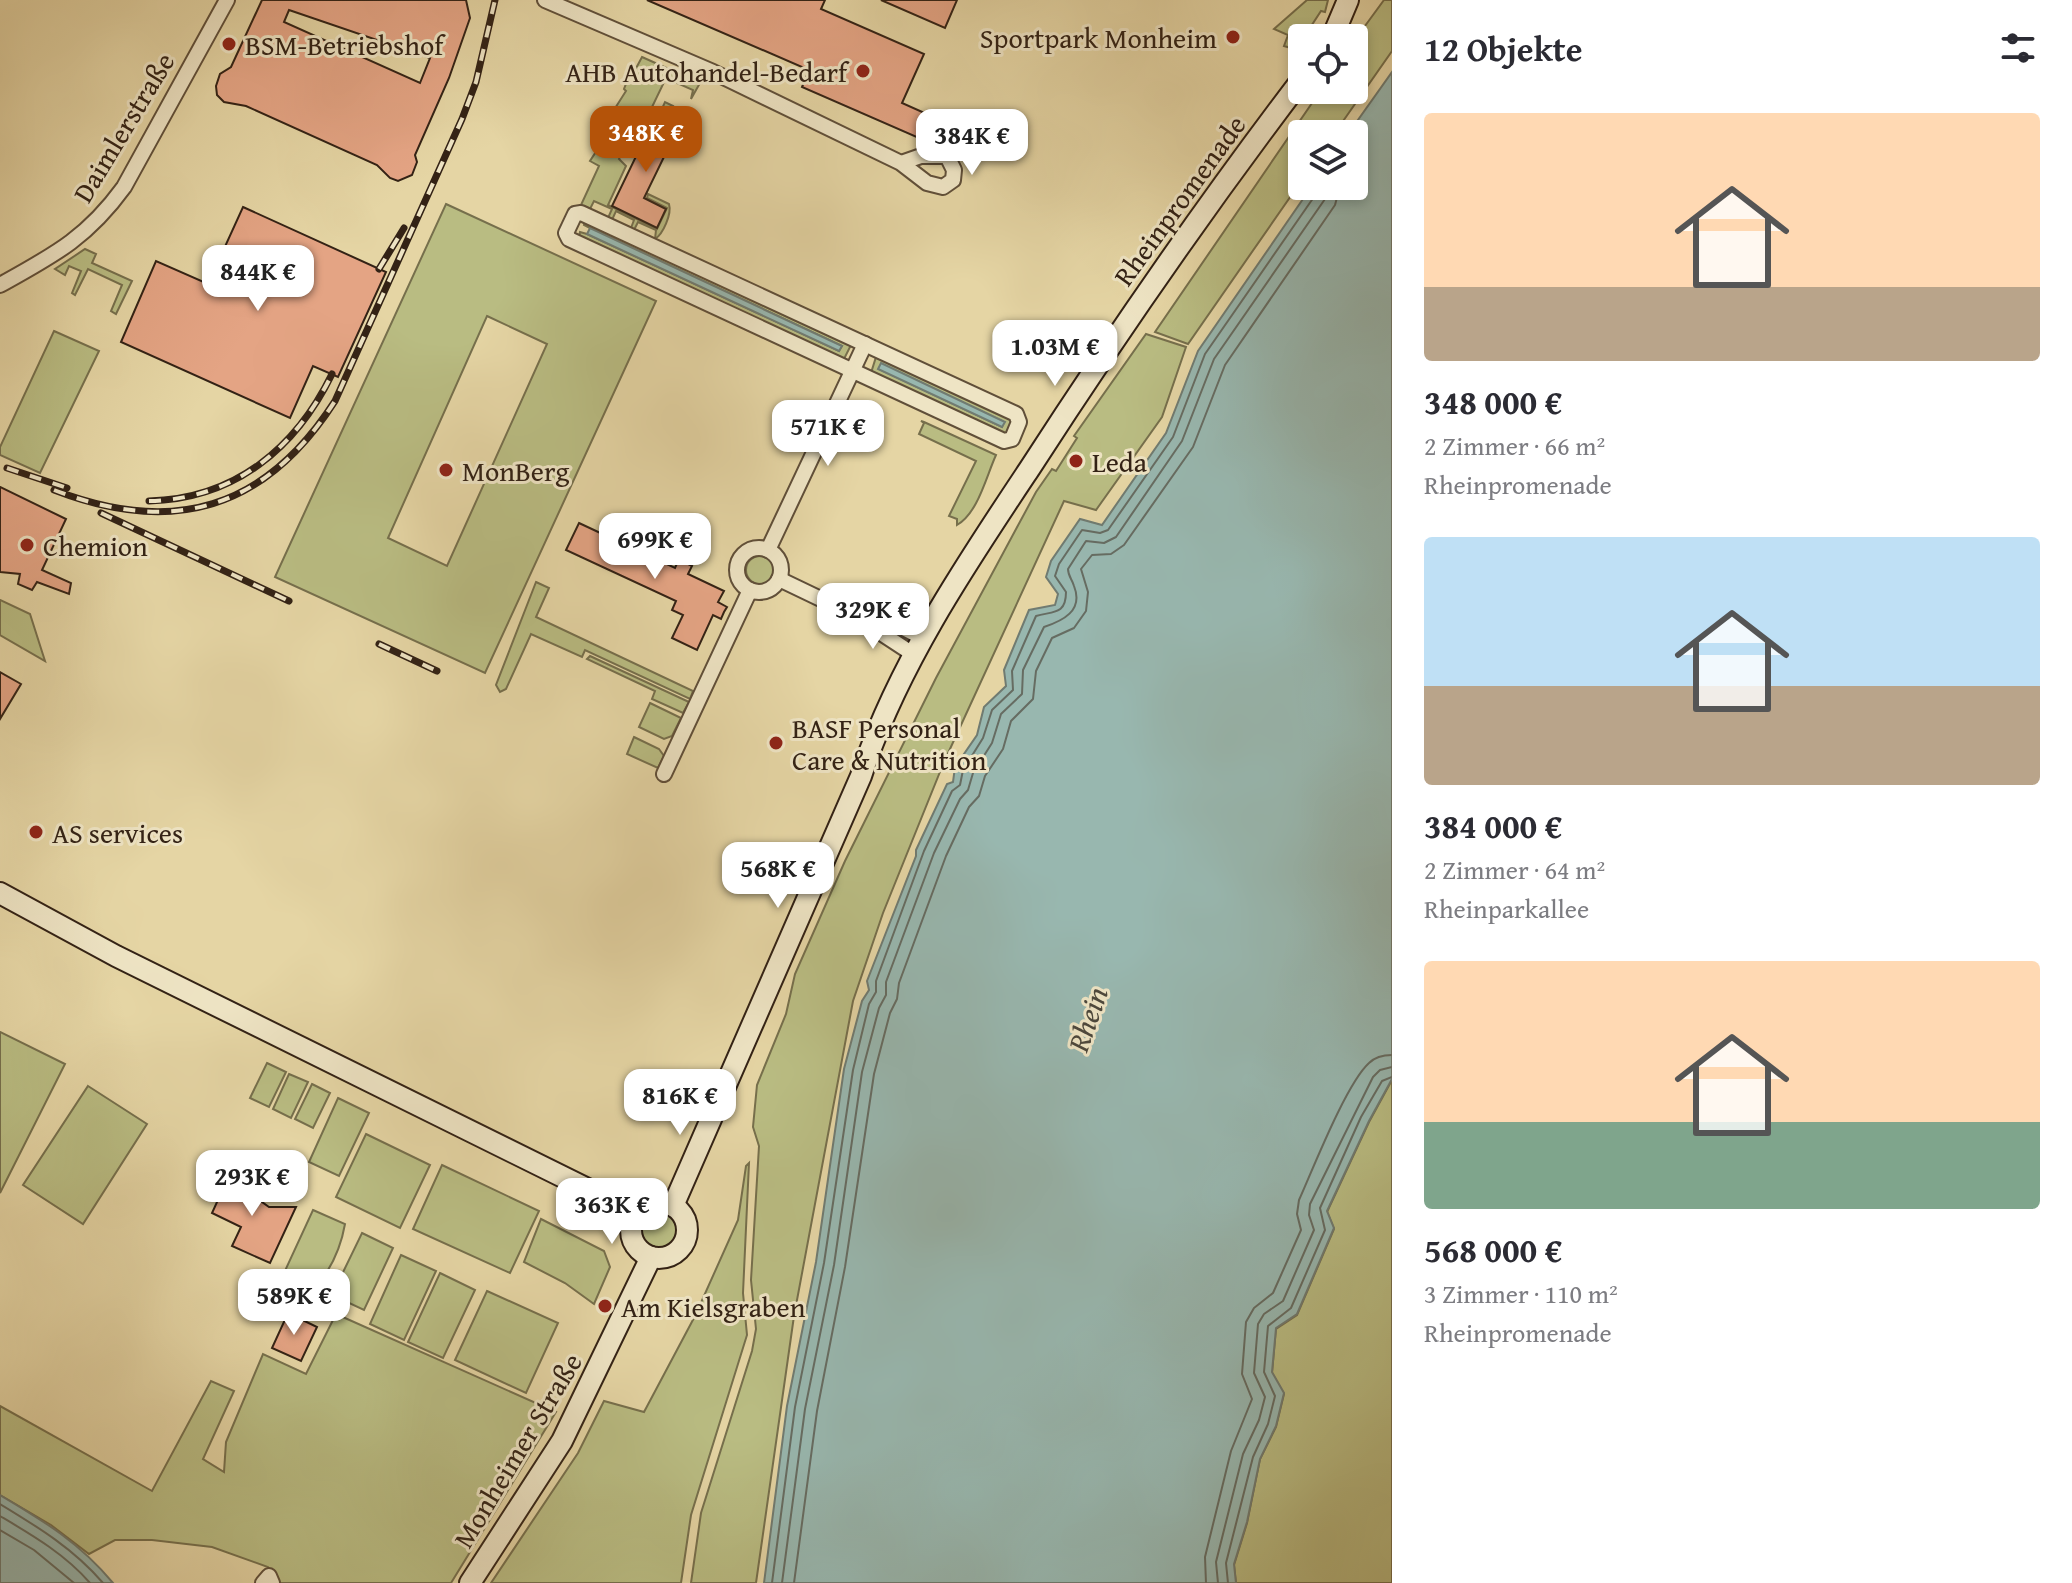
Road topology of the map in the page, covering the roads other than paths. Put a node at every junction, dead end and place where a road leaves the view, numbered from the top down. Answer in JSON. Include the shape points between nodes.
{"nodes":[{"id":1,"x":227,"y":0,"type":"edge"},
{"id":2,"x":545,"y":0,"type":"edge"},
{"id":3,"x":1348,"y":0,"type":"edge"},
{"id":4,"x":1338,"y":24,"type":"edge"},
{"id":5,"x":1288,"y":98,"type":"edge"},
{"id":6,"x":901,"y":163,"type":"dead end"},
{"id":7,"x":0,"y":285,"type":"edge"},
{"id":8,"x":865,"y":344,"type":"junction"},
{"id":9,"x":852,"y":370,"type":"junction"},
{"id":10,"x":768,"y":550,"type":"junction"},
{"id":11,"x":779,"y":579,"type":"junction"},
{"id":12,"x":750,"y":590,"type":"junction"},
{"id":13,"x":920,"y":647,"type":"junction"},
{"id":14,"x":664,"y":774,"type":"dead end"},
{"id":15,"x":0,"y":893,"type":"edge"},
{"id":16,"x":673,"y":1206,"type":"junction"},
{"id":17,"x":636,"y":1213,"type":"junction"},
{"id":18,"x":651,"y":1257,"type":"junction"},
{"id":19,"x":263,"y":1583,"type":"edge"},
{"id":20,"x":272,"y":1583,"type":"edge"},
{"id":21,"x":470,"y":1583,"type":"edge"}],
"edges":[{"from":1,"to":7,"type":"street","name":"Daimlerstraße","via":[[104,214],[79,239]]},
{"from":2,"to":6,"type":"street","via":[[713,72]]},
{"from":3,"to":4,"type":"street"},
{"from":5,"to":13,"type":"street","name":"Rheinpromenade","via":[[1115,337]]},
{"from":8,"to":9,"type":"street"},
{"from":8,"to":9,"type":"street","via":[[1016,414],[1019,422],[1012,439],[1004,441]]},
{"from":8,"to":9,"type":"street","via":[[581,213],[570,223],[569,239]]},
{"from":9,"to":10,"type":"street"},
{"from":10,"to":11,"type":"street","via":[[778,559]]},
{"from":10,"to":12,"type":"street","via":[[754,549],[739,562],[738,576]]},
{"from":11,"to":12,"type":"street","via":[[764,591]]},
{"from":11,"to":13,"type":"street","via":[[852,614],[886,619]]},
{"from":12,"to":14,"type":"street"},
{"from":13,"to":16,"type":"street","name":"Rheinpromenade","via":[[877,731]]},
{"from":15,"to":17,"type":"street"},
{"from":16,"to":17,"type":"street","via":[[653,1202]]},
{"from":16,"to":18,"type":"street","via":[[685,1218],[683,1244],[670,1256]]},
{"from":17,"to":18,"type":"street","via":[[635,1244]]},
{"from":18,"to":21,"type":"street","name":"Monheimer Straße","via":[[562,1441]]},
{"from":19,"to":20,"type":"street","via":[[269,1576]]}]}
